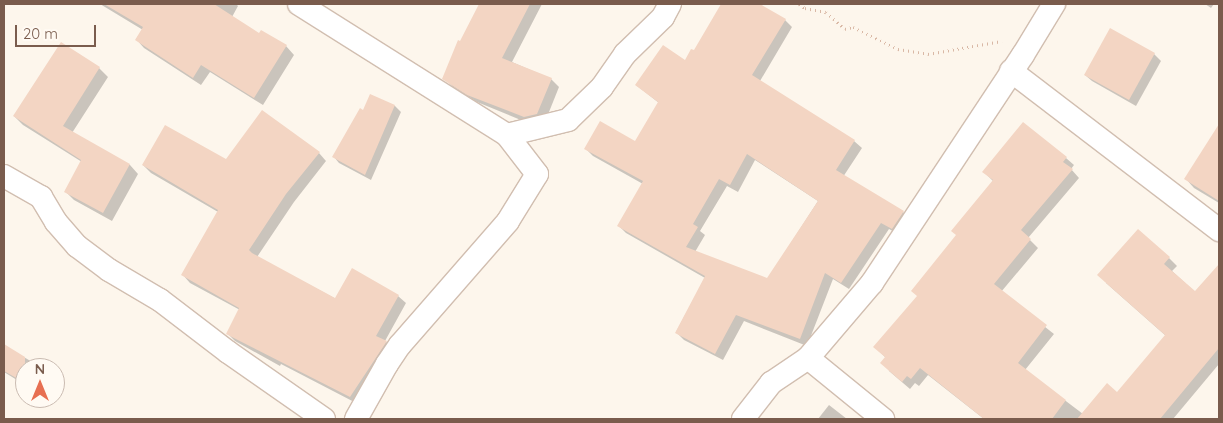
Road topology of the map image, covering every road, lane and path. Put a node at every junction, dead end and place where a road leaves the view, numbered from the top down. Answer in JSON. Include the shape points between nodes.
{"nodes":[{"id":1,"x":299,"y":4,"type":"edge"},
{"id":2,"x":670,"y":4,"type":"edge"},
{"id":3,"x":799,"y":4,"type":"edge"},
{"id":4,"x":1054,"y":4,"type":"edge"},
{"id":5,"x":1017,"y":63,"type":"junction"},
{"id":6,"x":507,"y":135,"type":"junction"},
{"id":7,"x":4,"y":176,"type":"edge"},
{"id":8,"x":1219,"y":230,"type":"edge"},
{"id":9,"x":808,"y":358,"type":"junction"},
{"id":10,"x":324,"y":419,"type":"edge"},
{"id":11,"x":356,"y":419,"type":"edge"},
{"id":12,"x":743,"y":419,"type":"edge"},
{"id":13,"x":883,"y":419,"type":"edge"}],
"edges":[{"from":1,"to":6,"type":"street"},
{"from":2,"to":6,"type":"street","via":[[664,18],[625,54],[602,87],[568,120]]},
{"from":3,"to":5,"type":"path","via":[[826,12],[845,29],[854,27],[898,49],[928,54],[1001,40]]},
{"from":4,"to":5,"type":"street"},
{"from":5,"to":8,"type":"street"},
{"from":5,"to":9,"type":"street","via":[[872,283]]},
{"from":6,"to":11,"type":"street","via":[[537,174],[508,222],[400,345]]},
{"from":7,"to":10,"type":"street","via":[[41,198],[77,246],[109,270],[160,300]]},
{"from":9,"to":12,"type":"street","via":[[771,383]]},
{"from":9,"to":13,"type":"street"}]}
